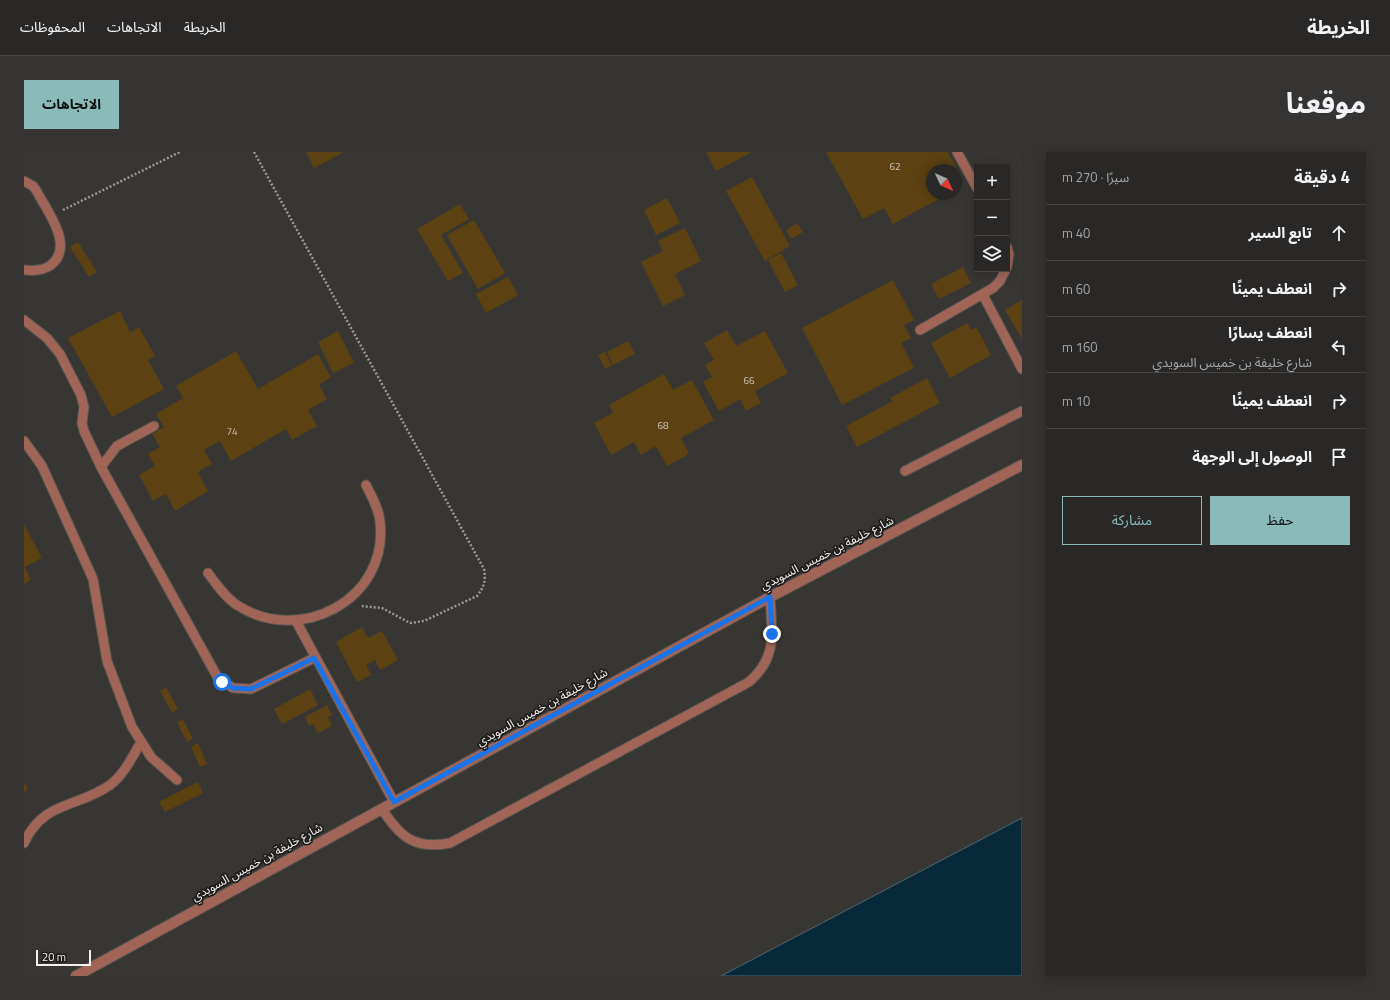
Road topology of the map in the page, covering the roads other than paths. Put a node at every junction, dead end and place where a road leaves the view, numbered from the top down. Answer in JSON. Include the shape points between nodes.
{"nodes":[{"id":1,"x":957,"y":152,"type":"edge"},
{"id":2,"x":24,"y":181,"type":"edge"},
{"id":3,"x":974,"y":183,"type":"edge"},
{"id":4,"x":24,"y":270,"type":"edge"},
{"id":5,"x":1005,"y":272,"type":"edge"},
{"id":6,"x":983,"y":295,"type":"junction"},
{"id":7,"x":24,"y":320,"type":"edge"},
{"id":8,"x":920,"y":330,"type":"dead end"},
{"id":9,"x":1022,"y":369,"type":"edge"},
{"id":10,"x":1022,"y":411,"type":"edge"},
{"id":11,"x":154,"y":426,"type":"dead end"},
{"id":12,"x":24,"y":441,"type":"edge"},
{"id":13,"x":1022,"y":465,"type":"edge"},
{"id":14,"x":101,"y":467,"type":"junction"},
{"id":15,"x":905,"y":471,"type":"dead end"},
{"id":16,"x":366,"y":485,"type":"dead end"},
{"id":17,"x":208,"y":573,"type":"dead end"},
{"id":18,"x":770,"y":597,"type":"junction"},
{"id":19,"x":296,"y":621,"type":"junction"},
{"id":20,"x":314,"y":658,"type":"junction"},
{"id":21,"x":141,"y":742,"type":"junction"},
{"id":22,"x":177,"y":780,"type":"dead end"},
{"id":23,"x":394,"y":802,"type":"junction"},
{"id":24,"x":382,"y":809,"type":"junction"},
{"id":25,"x":24,"y":843,"type":"edge"},
{"id":26,"x":76,"y":976,"type":"edge"}],
"edges":[{"from":1,"to":3,"type":"lane"},
{"from":2,"to":4,"type":"lane","via":[[34,186],[62,244],[58,257],[48,266]]},
{"from":5,"to":6,"type":"lane","via":[[1000,281]]},
{"from":6,"to":8,"type":"lane"},
{"from":6,"to":9,"type":"lane"},
{"from":7,"to":14,"type":"lane","via":[[47,338],[60,354],[81,395],[84,431]]},
{"from":10,"to":15,"type":"lane"},
{"from":11,"to":14,"type":"lane","via":[[117,446]]},
{"from":12,"to":21,"type":"lane","via":[[42,466],[93,579],[107,661],[125,711]]},
{"from":13,"to":18,"type":"street","name":"شارع خليفة بن خميس السويدي"},
{"from":14,"to":20,"type":"lane","via":[[222,682],[233,688],[251,689]]},
{"from":16,"to":19,"type":"lane","via":[[380,522],[376,560],[368,578],[355,594],[340,606],[322,615]]},
{"from":17,"to":19,"type":"lane","via":[[220,590],[236,604],[254,614],[274,620]]},
{"from":18,"to":23,"type":"street","name":"شارع خليفة بن خميس السويدي"},
{"from":18,"to":24,"type":"lane","via":[[772,645],[769,656],[758,674],[745,684],[450,843],[422,845],[409,840],[398,831]]},
{"from":19,"to":20,"type":"lane"},
{"from":20,"to":23,"type":"lane"},
{"from":21,"to":22,"type":"lane","via":[[163,769]]},
{"from":21,"to":25,"type":"lane","via":[[111,784],[39,819]]},
{"from":23,"to":24,"type":"street","name":"شارع خليفة بن خميس السويدي"},
{"from":24,"to":26,"type":"street","name":"شارع خليفة بن خميس السويدي"}]}
